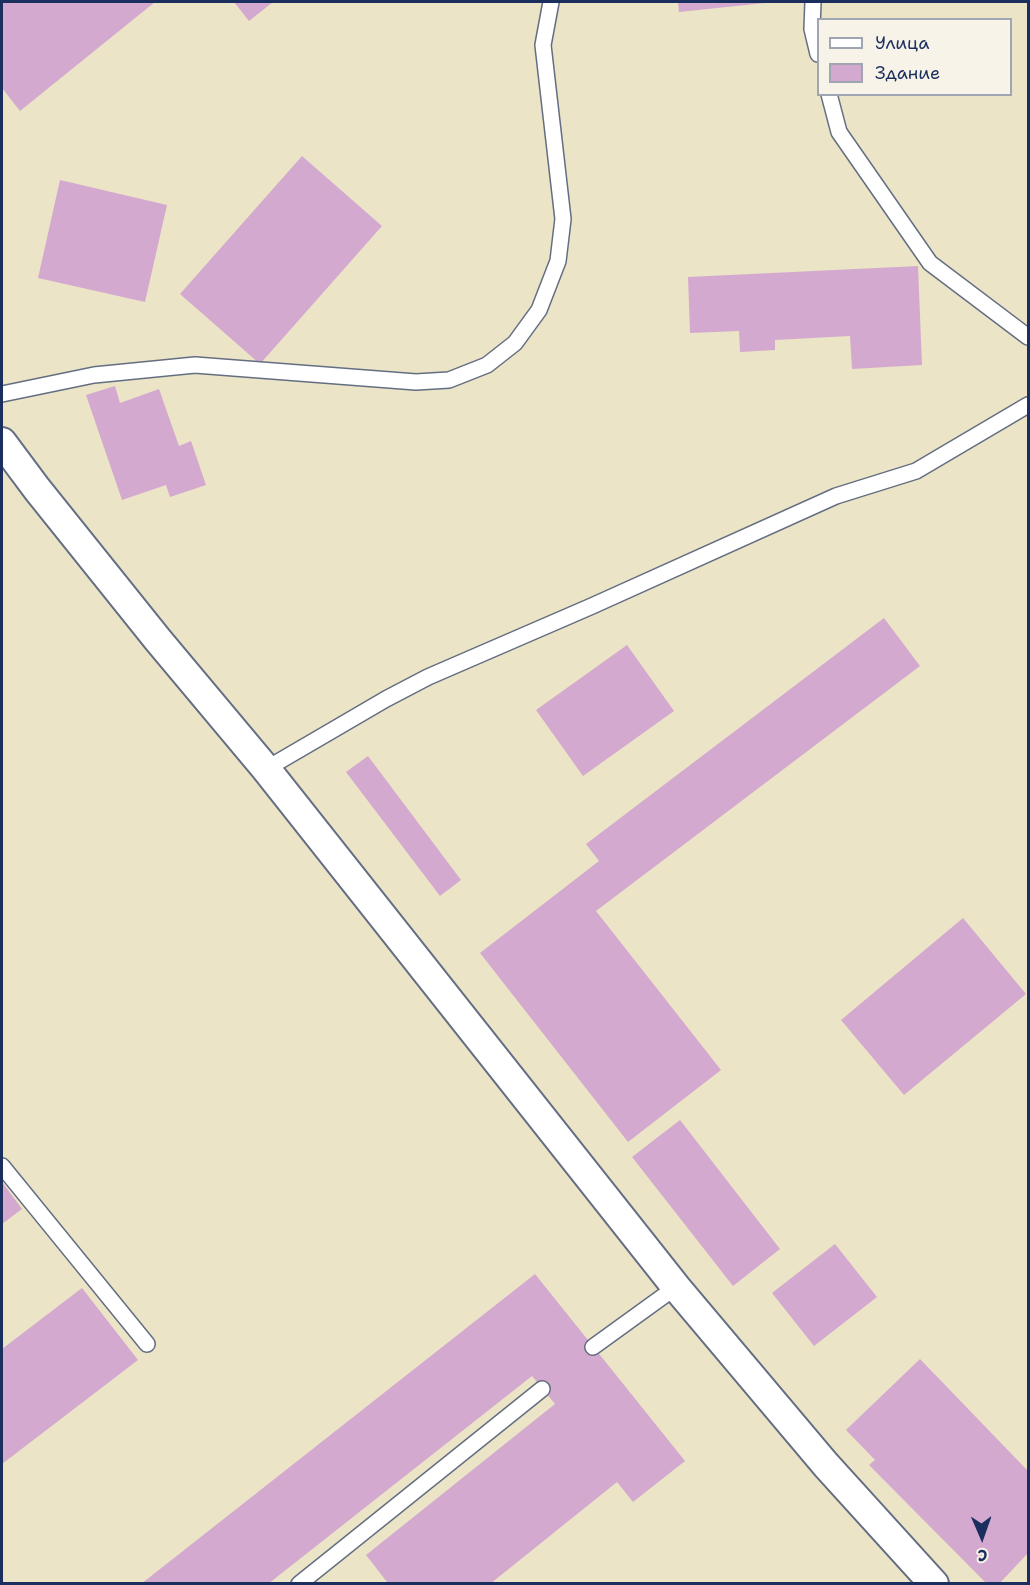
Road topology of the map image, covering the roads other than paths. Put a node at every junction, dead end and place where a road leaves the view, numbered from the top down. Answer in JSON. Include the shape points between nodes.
{"nodes":[{"id":1,"x":551,"y":2,"type":"edge"},
{"id":2,"x":813,"y":2,"type":"edge"},
{"id":3,"x":817,"y":47,"type":"edge"},
{"id":4,"x":830,"y":96,"type":"edge"},
{"id":5,"x":1029,"y":337,"type":"edge"},
{"id":6,"x":2,"y":394,"type":"edge"},
{"id":7,"x":1029,"y":405,"type":"edge"},
{"id":8,"x":2,"y":442,"type":"edge"},
{"id":9,"x":266,"y":769,"type":"junction"},
{"id":10,"x":2,"y":1166,"type":"edge"},
{"id":11,"x":676,"y":1287,"type":"junction"},
{"id":12,"x":147,"y":1344,"type":"dead end"},
{"id":13,"x":593,"y":1347,"type":"dead end"},
{"id":14,"x":542,"y":1389,"type":"dead end"},
{"id":15,"x":299,"y":1584,"type":"edge"},
{"id":16,"x":934,"y":1584,"type":"edge"}],
"edges":[{"from":1,"to":6,"type":"lane","via":[[543,45],[564,219],[558,261],[539,310],[515,343],[487,365],[449,380],[416,382],[195,365],[94,375]]},
{"from":2,"to":3,"type":"lane","via":[[812,29]]},
{"from":4,"to":5,"type":"lane","via":[[839,132],[930,263]]},
{"from":7,"to":9,"type":"lane","via":[[916,471],[836,496],[428,677]]},
{"from":8,"to":9,"type":"street"},
{"from":9,"to":11,"type":"street"},
{"from":10,"to":12,"type":"lane"},
{"from":11,"to":13,"type":"lane"},
{"from":11,"to":16,"type":"street","via":[[826,1465]]},
{"from":14,"to":15,"type":"lane"}]}
